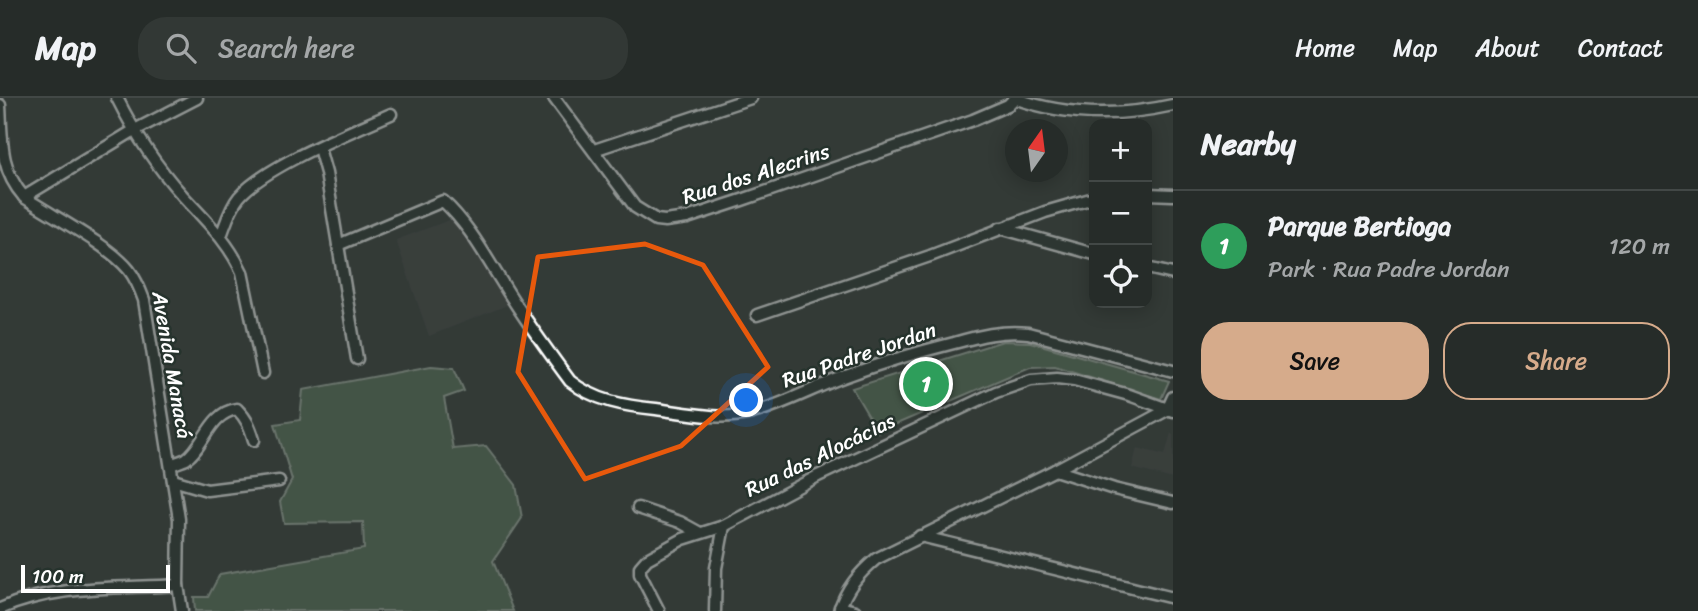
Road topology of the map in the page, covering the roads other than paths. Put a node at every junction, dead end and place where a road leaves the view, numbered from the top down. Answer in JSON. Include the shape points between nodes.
{"nodes":[{"id":1,"x":117,"y":98,"type":"edge"},
{"id":2,"x":197,"y":98,"type":"edge"},
{"id":3,"x":554,"y":98,"type":"edge"},
{"id":4,"x":751,"y":98,"type":"edge"},
{"id":5,"x":1015,"y":98,"type":"edge"},
{"id":6,"x":1032,"y":101,"type":"edge"},
{"id":7,"x":0,"y":105,"type":"edge"},
{"id":8,"x":1173,"y":105,"type":"edge"},
{"id":9,"x":391,"y":114,"type":"dead end"},
{"id":10,"x":133,"y":131,"type":"junction"},
{"id":11,"x":319,"y":148,"type":"junction"},
{"id":12,"x":594,"y":150,"type":"junction"},
{"id":13,"x":1152,"y":194,"type":"edge"},
{"id":14,"x":1173,"y":195,"type":"edge"},
{"id":15,"x":24,"y":197,"type":"junction"},
{"id":16,"x":1089,"y":200,"type":"edge"},
{"id":17,"x":1000,"y":228,"type":"junction"},
{"id":18,"x":221,"y":236,"type":"junction"},
{"id":19,"x":338,"y":245,"type":"junction"},
{"id":20,"x":1089,"y":253,"type":"edge"},
{"id":21,"x":1152,"y":269,"type":"edge"},
{"id":22,"x":1173,"y":274,"type":"edge"},
{"id":23,"x":757,"y":315,"type":"dead end"},
{"id":24,"x":357,"y":359,"type":"dead end"},
{"id":25,"x":1173,"y":371,"type":"edge"},
{"id":26,"x":263,"y":373,"type":"dead end"},
{"id":27,"x":1173,"y":397,"type":"edge"},
{"id":28,"x":1170,"y":411,"type":"edge"},
{"id":29,"x":254,"y":440,"type":"dead end"},
{"id":30,"x":171,"y":465,"type":"junction"},
{"id":31,"x":1055,"y":470,"type":"junction"},
{"id":32,"x":173,"y":480,"type":"junction"},
{"id":33,"x":279,"y":481,"type":"dead end"},
{"id":34,"x":1173,"y":503,"type":"edge"},
{"id":35,"x":638,"y":508,"type":"dead end"},
{"id":36,"x":724,"y":526,"type":"junction"},
{"id":37,"x":700,"y":533,"type":"junction"},
{"id":38,"x":920,"y":536,"type":"junction"},
{"id":39,"x":178,"y":586,"type":"junction"},
{"id":40,"x":1173,"y":598,"type":"edge"},
{"id":41,"x":0,"y":609,"type":"edge"},
{"id":42,"x":839,"y":609,"type":"edge"},
{"id":43,"x":181,"y":611,"type":"edge"},
{"id":44,"x":659,"y":611,"type":"edge"},
{"id":45,"x":715,"y":611,"type":"edge"},
{"id":46,"x":855,"y":611,"type":"edge"}],
"edges":[{"from":1,"to":10,"type":"street"},
{"from":2,"to":10,"type":"street"},
{"from":3,"to":12,"type":"street","name":"Rua dos Alecrins"},
{"from":4,"to":12,"type":"street"},
{"from":5,"to":6,"type":"street"},
{"from":5,"to":12,"type":"street","name":"Rua dos Alecrins","via":[[973,120],[674,221],[656,219],[635,207]]},
{"from":6,"to":8,"type":"street","via":[[1088,114]]},
{"from":7,"to":15,"type":"street","name":"Avenida Manacá","via":[[5,171]]},
{"from":9,"to":11,"type":"street"},
{"from":10,"to":15,"type":"street"},
{"from":10,"to":18,"type":"street","via":[[182,195]]},
{"from":11,"to":18,"type":"street","via":[[246,190]]},
{"from":11,"to":19,"type":"street"},
{"from":13,"to":14,"type":"street"},
{"from":15,"to":30,"type":"street","name":"Avenida Manacá","via":[[108,251],[137,282],[148,320]]},
{"from":16,"to":17,"type":"street"},
{"from":17,"to":20,"type":"street"},
{"from":17,"to":23,"type":"street"},
{"from":18,"to":26,"type":"street","via":[[242,272]]},
{"from":19,"to":24,"type":"street"},
{"from":19,"to":25,"type":"street","name":"Rua Padre Jordan","via":[[443,201],[476,237],[570,382],[610,402],[735,416],[847,375],[1010,331]]},
{"from":21,"to":22,"type":"street"},
{"from":27,"to":28,"type":"street"},
{"from":28,"to":31,"type":"street"},
{"from":28,"to":36,"type":"street","name":"Rua das Alocácias","via":[[1074,380],[1031,380],[896,438]]},
{"from":29,"to":30,"type":"street","via":[[243,415],[237,409],[227,410],[187,458]]},
{"from":30,"to":32,"type":"street","name":"Avenida Manacá"},
{"from":31,"to":34,"type":"street"},
{"from":31,"to":38,"type":"street"},
{"from":32,"to":33,"type":"street","via":[[206,490]]},
{"from":32,"to":39,"type":"street","name":"Avenida Manacá"},
{"from":35,"to":37,"type":"street"},
{"from":36,"to":37,"type":"street","name":"Rua das Alocácias"},
{"from":36,"to":45,"type":"street","via":[[716,568]]},
{"from":37,"to":44,"type":"street","name":"Rua das Alocácias","via":[[642,565],[640,574]]},
{"from":38,"to":40,"type":"street"},
{"from":38,"to":42,"type":"street","via":[[859,573]]},
{"from":39,"to":41,"type":"street","via":[[61,591]]},
{"from":39,"to":43,"type":"street","name":"Avenida Manacá"},
{"from":42,"to":46,"type":"street"}]}
